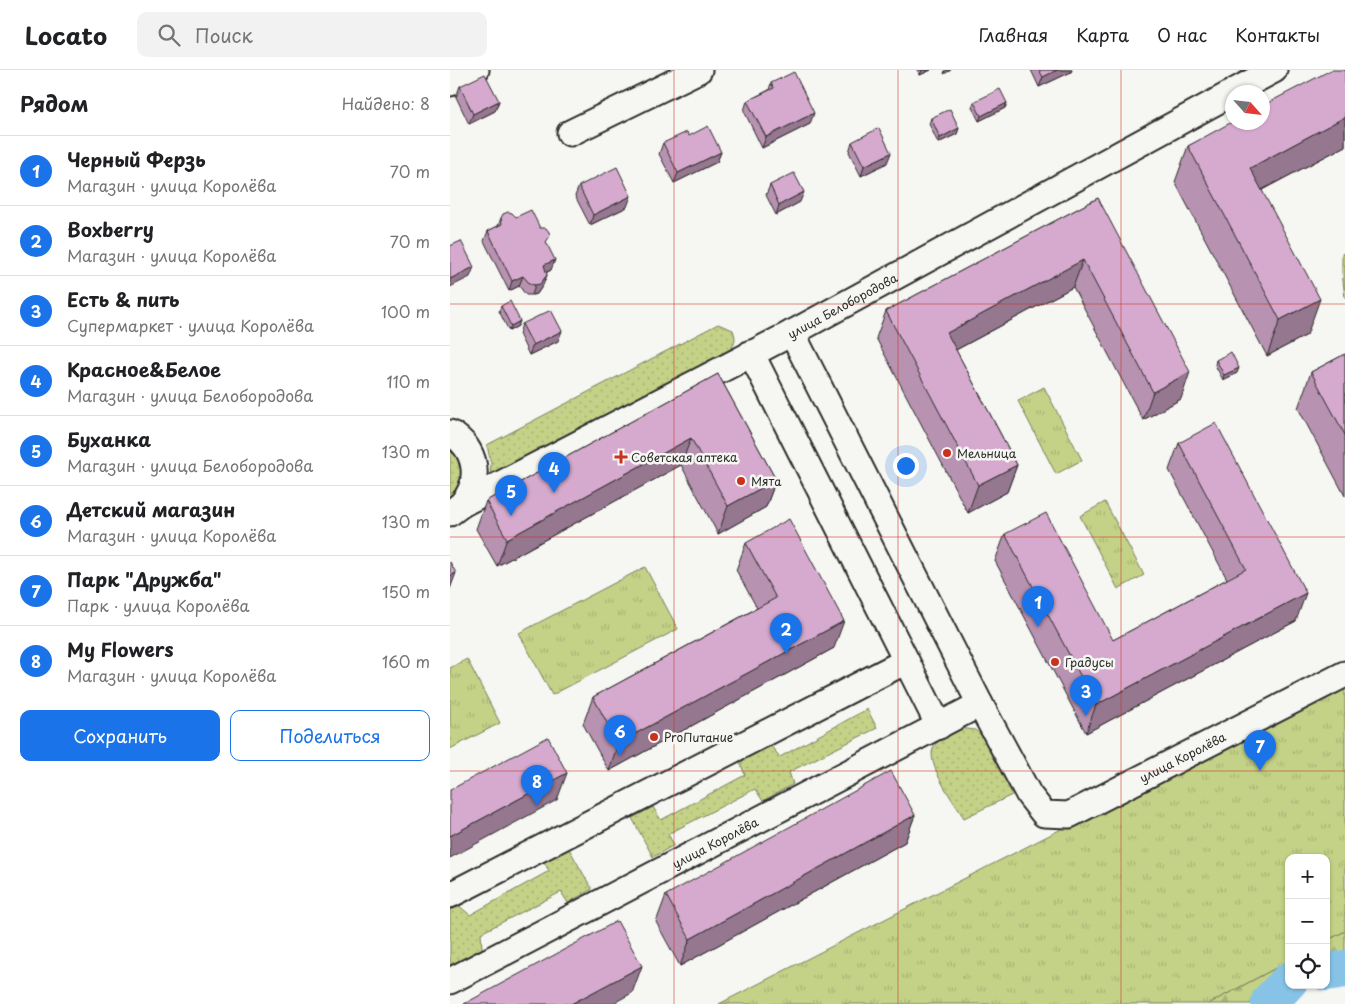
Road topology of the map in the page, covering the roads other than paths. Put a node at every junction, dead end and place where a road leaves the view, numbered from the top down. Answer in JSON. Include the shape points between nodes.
{"nodes":[{"id":1,"x":476,"y":70,"type":"edge"},
{"id":2,"x":698,"y":70,"type":"edge"},
{"id":3,"x":1274,"y":70,"type":"edge"},
{"id":4,"x":450,"y":83,"type":"edge"},
{"id":5,"x":1247,"y":85,"type":"edge"},
{"id":6,"x":1225,"y":97,"type":"edge"},
{"id":7,"x":570,"y":133,"type":"dead end"},
{"id":8,"x":792,"y":333,"type":"junction"},
{"id":9,"x":751,"y":353,"type":"junction"},
{"id":10,"x":450,"y":433,"type":"edge"},
{"id":11,"x":456,"y":508,"type":"edge"},
{"id":12,"x":906,"y":661,"type":"junction"},
{"id":13,"x":1345,"y":674,"type":"edge"},
{"id":14,"x":980,"y":704,"type":"junction"},
{"id":15,"x":939,"y":726,"type":"junction"},
{"id":16,"x":450,"y":894,"type":"edge"},
{"id":17,"x":450,"y":981,"type":"edge"}],
"edges":[{"from":1,"to":4,"type":"street"},
{"from":2,"to":7,"type":"street"},
{"from":3,"to":5,"type":"street","name":"улица Белобородова"},
{"from":6,"to":8,"type":"street","name":"улица Белобородова"},
{"from":8,"to":9,"type":"street","name":"улица Белобородова"},
{"from":8,"to":14,"type":"street"},
{"from":9,"to":11,"type":"street","name":"улица Белобородова"},
{"from":9,"to":12,"type":"street"},
{"from":10,"to":11,"type":"street","via":[[464,444],[474,463],[473,485],[467,498]]},
{"from":12,"to":15,"type":"street"},
{"from":12,"to":16,"type":"street"},
{"from":13,"to":14,"type":"street","name":"улица Королёва","via":[[1069,815],[1044,814],[1029,795]]},
{"from":14,"to":15,"type":"street","name":"улица Королёва"},
{"from":15,"to":17,"type":"street","name":"улица Королёва"}]}
